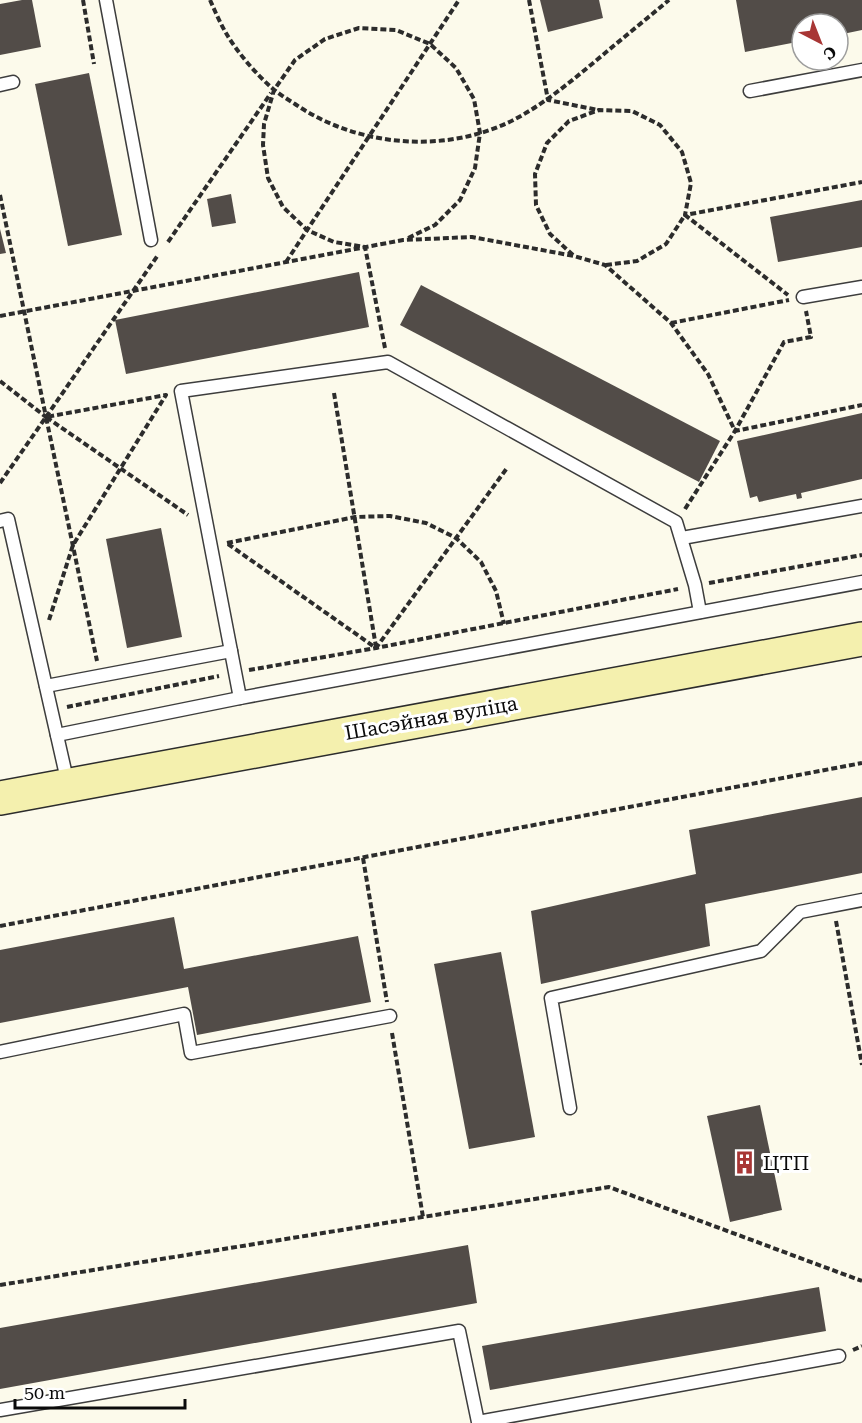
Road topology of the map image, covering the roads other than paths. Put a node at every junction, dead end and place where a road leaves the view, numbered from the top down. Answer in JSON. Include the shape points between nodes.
{"nodes":[{"id":1,"x":106,"y":0,"type":"edge"},
{"id":2,"x":862,"y":70,"type":"edge"},
{"id":3,"x":750,"y":91,"type":"dead end"},
{"id":4,"x":151,"y":240,"type":"dead end"},
{"id":5,"x":862,"y":287,"type":"edge"},
{"id":6,"x":803,"y":297,"type":"road end"},
{"id":7,"x":862,"y":506,"type":"edge"},
{"id":8,"x":0,"y":521,"type":"edge"},
{"id":9,"x":682,"y":538,"type":"junction"},
{"id":10,"x":862,"y":582,"type":"edge"},
{"id":11,"x":700,"y":612,"type":"junction"},
{"id":12,"x":862,"y":639,"type":"edge"},
{"id":13,"x":231,"y":651,"type":"junction"},
{"id":14,"x":46,"y":687,"type":"junction"},
{"id":15,"x":240,"y":698,"type":"junction"},
{"id":16,"x":57,"y":735,"type":"junction"},
{"id":17,"x":69,"y":785,"type":"junction"},
{"id":18,"x":0,"y":798,"type":"edge"},
{"id":19,"x":862,"y":900,"type":"edge"},
{"id":20,"x":390,"y":1016,"type":"road end"},
{"id":21,"x":0,"y":1052,"type":"edge"},
{"id":22,"x":570,"y":1108,"type":"dead end"},
{"id":23,"x":839,"y":1356,"type":"dead end"},
{"id":24,"x":0,"y":1410,"type":"edge"}],
"edges":[{"from":1,"to":4,"type":"lane"},
{"from":2,"to":3,"type":"lane"},
{"from":5,"to":6,"type":"lane"},
{"from":7,"to":9,"type":"lane"},
{"from":8,"to":14,"type":"lane","via":[[8,519]]},
{"from":9,"to":11,"type":"lane"},
{"from":9,"to":13,"type":"lane","via":[[676,522],[388,362],[181,391]]},
{"from":10,"to":11,"type":"lane"},
{"from":11,"to":15,"type":"lane"},
{"from":12,"to":17,"type":"main road","name":"Шасэйная вуліца"},
{"from":13,"to":14,"type":"lane"},
{"from":13,"to":15,"type":"lane"},
{"from":14,"to":16,"type":"lane"},
{"from":15,"to":16,"type":"lane"},
{"from":16,"to":17,"type":"lane"},
{"from":17,"to":18,"type":"main road","name":"Шасэйная вуліца"},
{"from":19,"to":22,"type":"lane","via":[[800,912],[761,951],[550,998]]},
{"from":20,"to":21,"type":"lane","via":[[191,1053],[184,1014]]},
{"from":23,"to":24,"type":"lane","via":[[478,1422],[459,1331]]}]}
